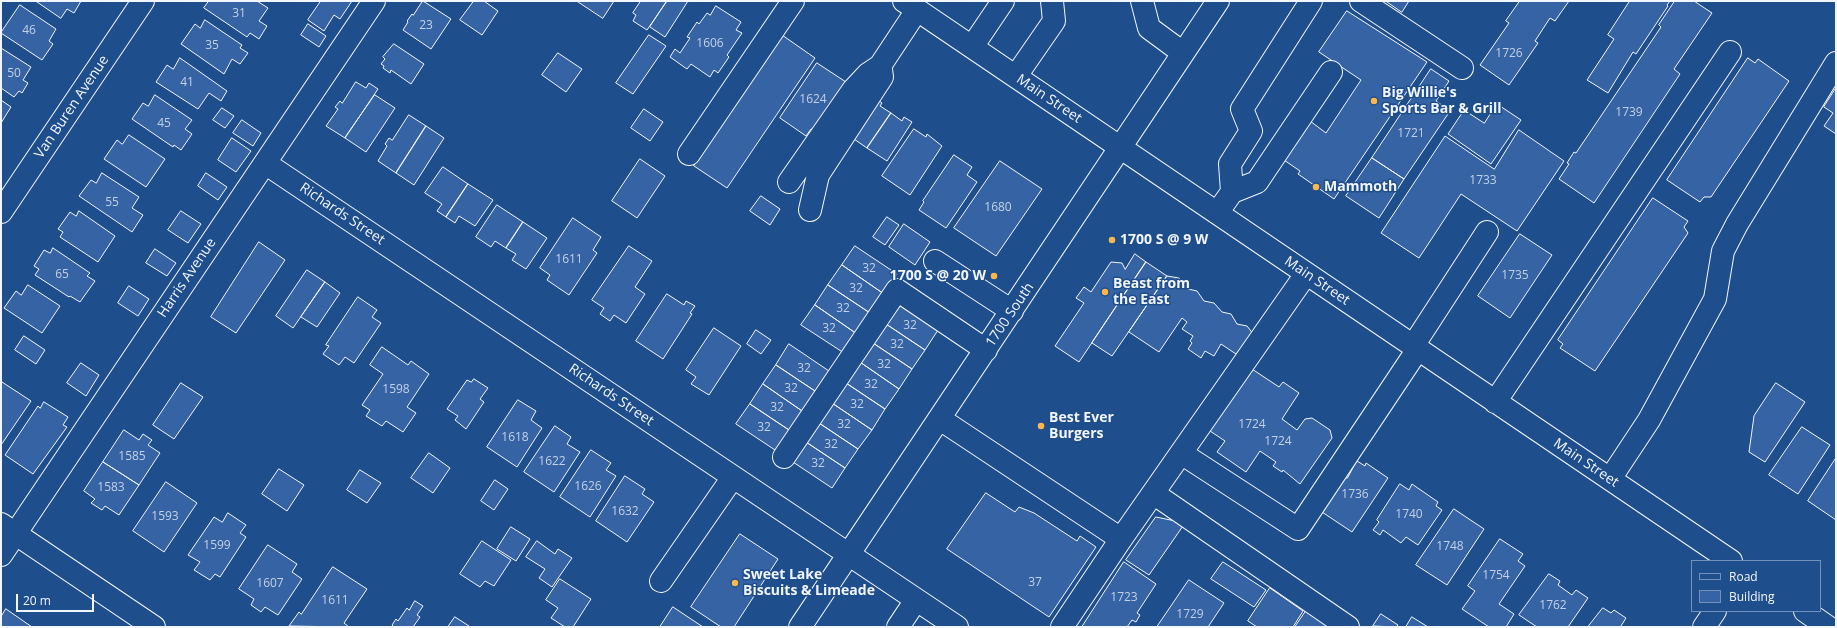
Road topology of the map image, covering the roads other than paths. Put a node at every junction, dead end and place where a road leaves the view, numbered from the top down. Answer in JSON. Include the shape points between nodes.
{"nodes":[{"id":1,"x":143,"y":1,"type":"edge"},
{"id":2,"x":374,"y":1,"type":"edge"},
{"id":3,"x":793,"y":1,"type":"edge"},
{"id":4,"x":1003,"y":1,"type":"edge"},
{"id":5,"x":1052,"y":1,"type":"edge"},
{"id":6,"x":1142,"y":1,"type":"edge"},
{"id":7,"x":1218,"y":1,"type":"edge"},
{"id":8,"x":1311,"y":1,"type":"edge"},
{"id":9,"x":1361,"y":1,"type":"edge"},
{"id":10,"x":910,"y":5,"type":"edge"},
{"id":11,"x":972,"y":47,"type":"junction"},
{"id":12,"x":1730,"y":52,"type":"dead end"},
{"id":13,"x":1183,"y":53,"type":"junction"},
{"id":14,"x":1836,"y":63,"type":"edge"},
{"id":15,"x":880,"y":66,"type":"junction"},
{"id":16,"x":1462,"y":68,"type":"dead end"},
{"id":17,"x":1331,"y":72,"type":"dead end"},
{"id":18,"x":1016,"y":76,"type":"junction"},
{"id":19,"x":1251,"y":130,"type":"junction"},
{"id":20,"x":1120,"y":148,"type":"junction"},
{"id":21,"x":1279,"y":148,"type":"junction"},
{"id":22,"x":689,"y":154,"type":"dead end"},
{"id":23,"x":265,"y":163,"type":"junction"},
{"id":24,"x":789,"y":182,"type":"dead end"},
{"id":25,"x":1232,"y":192,"type":"junction"},
{"id":26,"x":810,"y":210,"type":"dead end"},
{"id":27,"x":1,"y":212,"type":"edge"},
{"id":28,"x":1217,"y":213,"type":"junction"},
{"id":29,"x":1488,"y":232,"type":"dead end"},
{"id":30,"x":935,"y":261,"type":"dead end"},
{"id":31,"x":1306,"y":274,"type":"junction"},
{"id":32,"x":1012,"y":311,"type":"junction"},
{"id":33,"x":1416,"y":348,"type":"junction"},
{"id":34,"x":986,"y":350,"type":"junction"},
{"id":35,"x":1495,"y":402,"type":"junction"},
{"id":36,"x":940,"y":419,"type":"junction"},
{"id":37,"x":1181,"y":453,"type":"junction"},
{"id":38,"x":784,"y":457,"type":"dead end"},
{"id":39,"x":733,"y":477,"type":"junction"},
{"id":40,"x":1610,"y":479,"type":"junction"},
{"id":41,"x":1153,"y":493,"type":"junction"},
{"id":42,"x":8,"y":529,"type":"edge"},
{"id":43,"x":1121,"y":539,"type":"junction"},
{"id":44,"x":849,"y":554,"type":"junction"},
{"id":45,"x":1,"y":555,"type":"edge"},
{"id":46,"x":1730,"y":560,"type":"edge"},
{"id":47,"x":661,"y":582,"type":"dead end"},
{"id":48,"x":916,"y":600,"type":"junction"},
{"id":49,"x":1714,"y":612,"type":"edge"},
{"id":50,"x":1806,"y":612,"type":"edge"},
{"id":51,"x":954,"y":626,"type":"edge"},
{"id":52,"x":154,"y":627,"type":"edge"},
{"id":53,"x":800,"y":627,"type":"edge"},
{"id":54,"x":898,"y":627,"type":"edge"},
{"id":55,"x":1062,"y":627,"type":"edge"},
{"id":56,"x":1348,"y":627,"type":"edge"},
{"id":57,"x":1704,"y":627,"type":"edge"},
{"id":58,"x":1828,"y":627,"type":"edge"}],
"edges":[{"from":1,"to":27,"type":"street","name":"Van Buren Avenue"},
{"from":2,"to":23,"type":"street","name":"Harris Avenue"},
{"from":3,"to":22,"type":"street"},
{"from":4,"to":11,"type":"street"},
{"from":5,"to":18,"type":"street","via":[[1054,21]]},
{"from":6,"to":13,"type":"street","via":[[1149,28]]},
{"from":7,"to":13,"type":"street","name":"1700 South"},
{"from":8,"to":19,"type":"street","via":[[1242,109]]},
{"from":9,"to":16,"type":"street"},
{"from":10,"to":11,"type":"street","name":"Main Street"},
{"from":10,"to":15,"type":"street"},
{"from":11,"to":18,"type":"street","name":"Main Street"},
{"from":12,"to":35,"type":"street"},
{"from":13,"to":20,"type":"street","name":"1700 South"},
{"from":14,"to":40,"type":"street","via":[[1737,224],[1723,251],[1715,299],[1649,420]]},
{"from":15,"to":24,"type":"street","via":[[853,90]]},
{"from":15,"to":26,"type":"street","via":[[882,77],[818,175]]},
{"from":17,"to":21,"type":"street"},
{"from":18,"to":20,"type":"street","name":"Main Street"},
{"from":19,"to":21,"type":"street"},
{"from":19,"to":25,"type":"street","via":[[1230,164]]},
{"from":20,"to":28,"type":"street","name":"Main Street"},
{"from":20,"to":32,"type":"street","name":"1700 South"},
{"from":21,"to":25,"type":"street","via":[[1257,182]]},
{"from":23,"to":39,"type":"street","name":"Richards Street"},
{"from":23,"to":42,"type":"street","name":"Harris Avenue"},
{"from":25,"to":28,"type":"street"},
{"from":28,"to":31,"type":"street","name":"Main Street"},
{"from":29,"to":33,"type":"street"},
{"from":30,"to":32,"type":"street"},
{"from":31,"to":33,"type":"street","name":"Main Street"},
{"from":31,"to":37,"type":"street"},
{"from":32,"to":34,"type":"street","name":"1700 South"},
{"from":33,"to":35,"type":"street","name":"Main Street"},
{"from":33,"to":37,"type":"street","via":[[1298,529]]},
{"from":34,"to":36,"type":"street","name":"1700 South"},
{"from":34,"to":38,"type":"street","via":[[897,290]]},
{"from":35,"to":40,"type":"street","name":"Main Street"},
{"from":36,"to":43,"type":"street"},
{"from":36,"to":44,"type":"street","name":"1700 South"},
{"from":37,"to":41,"type":"street"},
{"from":39,"to":44,"type":"street","name":"Richards Street"},
{"from":39,"to":47,"type":"street"},
{"from":40,"to":46,"type":"street","name":"Main Street"},
{"from":41,"to":43,"type":"street"},
{"from":41,"to":56,"type":"street"},
{"from":42,"to":45,"type":"street","name":"Harris Avenue"},
{"from":42,"to":52,"type":"street"},
{"from":43,"to":55,"type":"street"},
{"from":44,"to":48,"type":"street","name":"Richards Street"},
{"from":44,"to":53,"type":"street","name":"1700 South"},
{"from":48,"to":51,"type":"street","name":"Richards Street"},
{"from":48,"to":54,"type":"street"},
{"from":49,"to":57,"type":"street"},
{"from":50,"to":58,"type":"street"}]}
